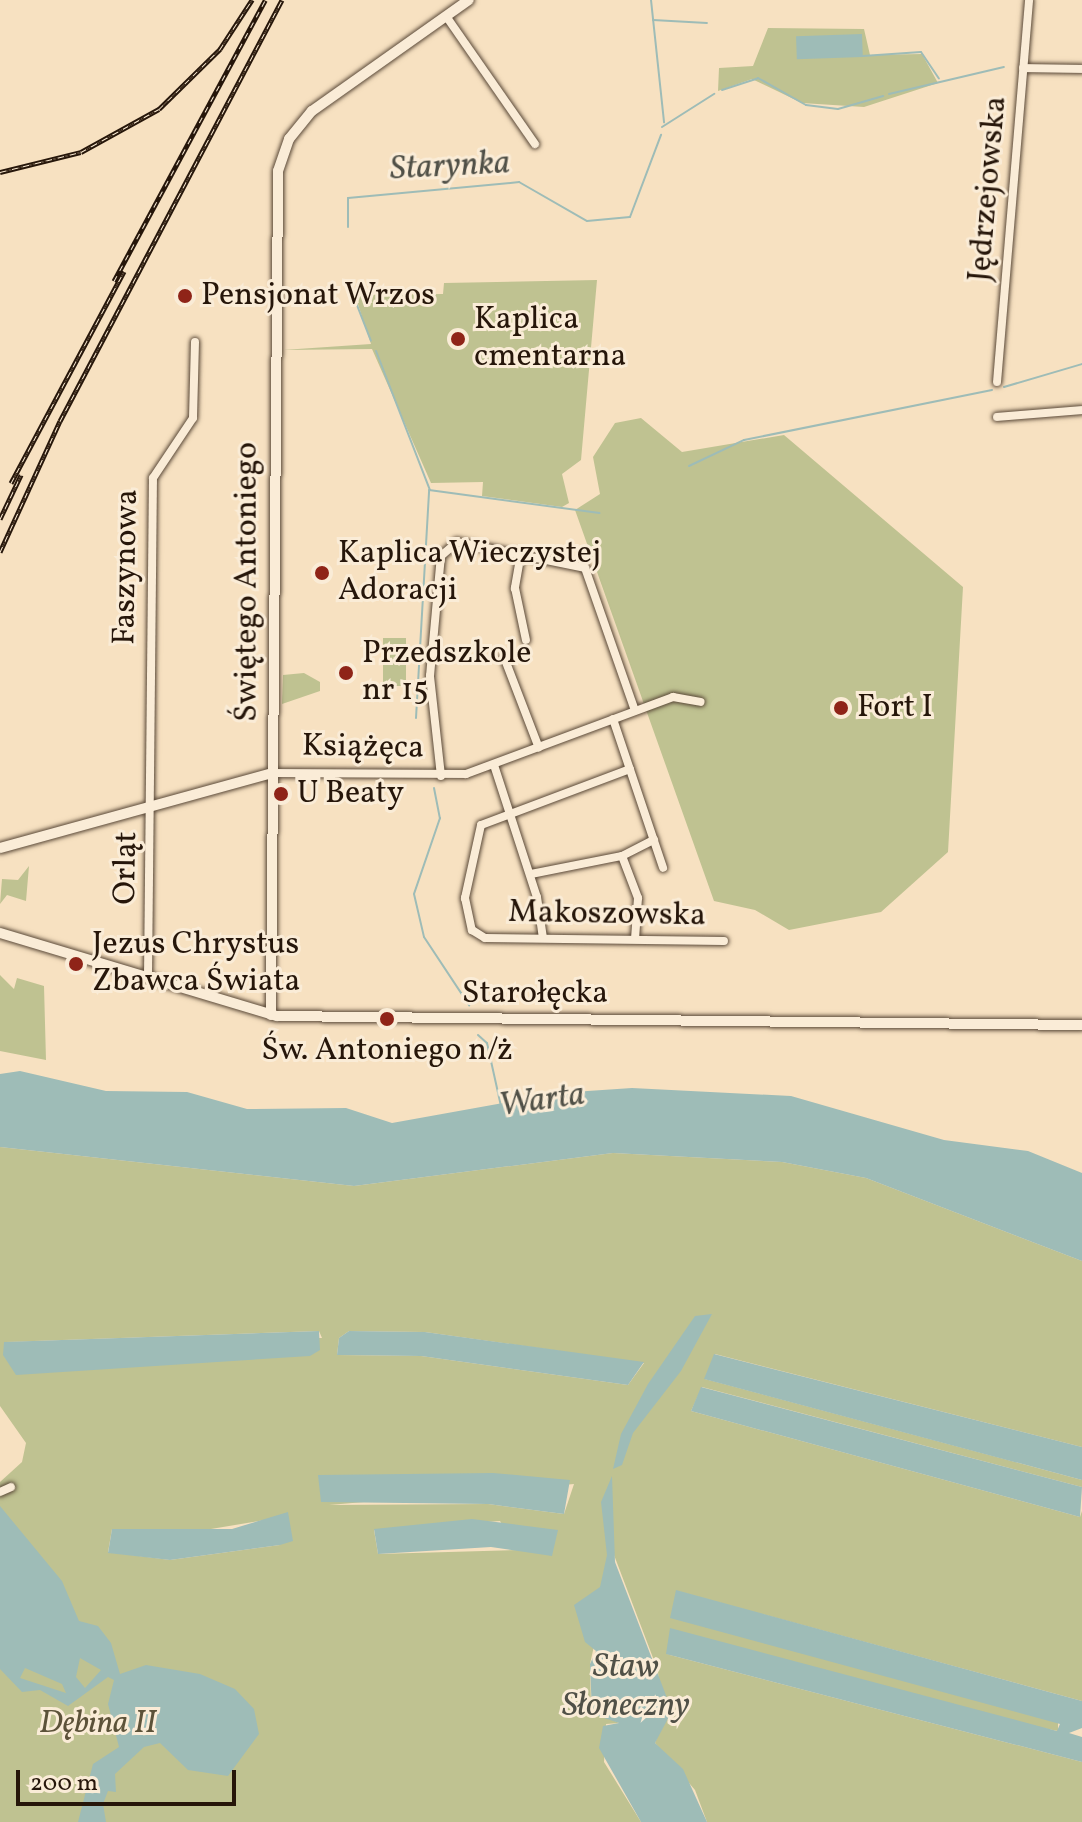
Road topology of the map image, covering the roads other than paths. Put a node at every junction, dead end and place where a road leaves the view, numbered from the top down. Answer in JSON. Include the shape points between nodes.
{"nodes":[{"id":1,"x":469,"y":0,"type":"edge"},
{"id":2,"x":1029,"y":0,"type":"edge"},
{"id":3,"x":446,"y":16,"type":"junction"},
{"id":4,"x":1023,"y":68,"type":"junction"},
{"id":5,"x":1082,"y":69,"type":"edge"},
{"id":6,"x":535,"y":144,"type":"dead end"},
{"id":7,"x":195,"y":342,"type":"dead end"},
{"id":8,"x":997,"y":382,"type":"dead end"},
{"id":9,"x":1082,"y":410,"type":"edge"},
{"id":10,"x":997,"y":417,"type":"dead end"},
{"id":11,"x":521,"y":553,"type":"junction"},
{"id":12,"x":526,"y":640,"type":"dead end"},
{"id":13,"x":504,"y":657,"type":"dead end"},
{"id":14,"x":701,"y":702,"type":"dead end"},
{"id":15,"x":635,"y":711,"type":"junction"},
{"id":16,"x":613,"y":719,"type":"junction"},
{"id":17,"x":539,"y":748,"type":"junction"},
{"id":18,"x":494,"y":765,"type":"junction"},
{"id":19,"x":630,"y":769,"type":"junction"},
{"id":20,"x":273,"y":776,"type":"junction"},
{"id":21,"x":441,"y":776,"type":"junction"},
{"id":22,"x":151,"y":807,"type":"junction"},
{"id":23,"x":511,"y":813,"type":"junction"},
{"id":24,"x":654,"y":840,"type":"junction"},
{"id":25,"x":0,"y":848,"type":"edge"},
{"id":26,"x":622,"y":856,"type":"junction"},
{"id":27,"x":663,"y":868,"type":"dead end"},
{"id":28,"x":531,"y":874,"type":"junction"},
{"id":29,"x":0,"y":933,"type":"edge"},
{"id":30,"x":543,"y":938,"type":"junction"},
{"id":31,"x":635,"y":939,"type":"junction"},
{"id":32,"x":724,"y":941,"type":"dead end"},
{"id":33,"x":148,"y":978,"type":"junction"},
{"id":34,"x":271,"y":1015,"type":"junction"},
{"id":35,"x":1082,"y":1025,"type":"edge"},
{"id":36,"x":11,"y":1487,"type":"dead end"},
{"id":37,"x":0,"y":1492,"type":"edge"}],
"edges":[{"from":1,"to":3,"type":"street"},
{"from":2,"to":4,"type":"street","name":"Jędrzejowska"},
{"from":3,"to":6,"type":"street"},
{"from":3,"to":20,"type":"street","name":"Świętego Antoniego","via":[[312,111],[283,151],[276,198]]},
{"from":4,"to":5,"type":"street"},
{"from":4,"to":8,"type":"street","name":"Jędrzejowska"},
{"from":7,"to":22,"type":"street","name":"Faszynowa","via":[[193,418],[153,473]]},
{"from":9,"to":10,"type":"street"},
{"from":11,"to":12,"type":"street","via":[[515,588]]},
{"from":11,"to":15,"type":"street","via":[[585,568]]},
{"from":11,"to":21,"type":"street","via":[[459,541],[441,554],[430,676]]},
{"from":13,"to":17,"type":"street"},
{"from":14,"to":15,"type":"street","name":"Książęca","via":[[673,697]]},
{"from":15,"to":16,"type":"street","name":"Książęca"},
{"from":16,"to":17,"type":"street","name":"Książęca"},
{"from":16,"to":19,"type":"street"},
{"from":17,"to":18,"type":"street","name":"Książęca"},
{"from":18,"to":21,"type":"street","name":"Książęca"},
{"from":18,"to":23,"type":"street"},
{"from":19,"to":23,"type":"street","name":"Makoszowska"},
{"from":19,"to":24,"type":"street"},
{"from":20,"to":21,"type":"street","name":"Książęca"},
{"from":20,"to":22,"type":"street","name":"Książęca"},
{"from":20,"to":34,"type":"street","name":"Świętego Antoniego"},
{"from":22,"to":25,"type":"street","name":"Książęca"},
{"from":22,"to":33,"type":"street","name":"Orląt"},
{"from":23,"to":28,"type":"street"},
{"from":23,"to":30,"type":"street","name":"Makoszowska","via":[[477,829],[466,908],[479,936]]},
{"from":24,"to":26,"type":"street"},
{"from":24,"to":27,"type":"street"},
{"from":26,"to":28,"type":"street"},
{"from":26,"to":31,"type":"street","via":[[638,898]]},
{"from":28,"to":30,"type":"street"},
{"from":29,"to":33,"type":"street","name":"Starołęcka"},
{"from":30,"to":31,"type":"street","name":"Makoszowska"},
{"from":31,"to":32,"type":"street","name":"Makoszowska"},
{"from":33,"to":34,"type":"street","name":"Starołęcka"},
{"from":34,"to":35,"type":"street","name":"Starołęcka"},
{"from":36,"to":37,"type":"street"}]}
